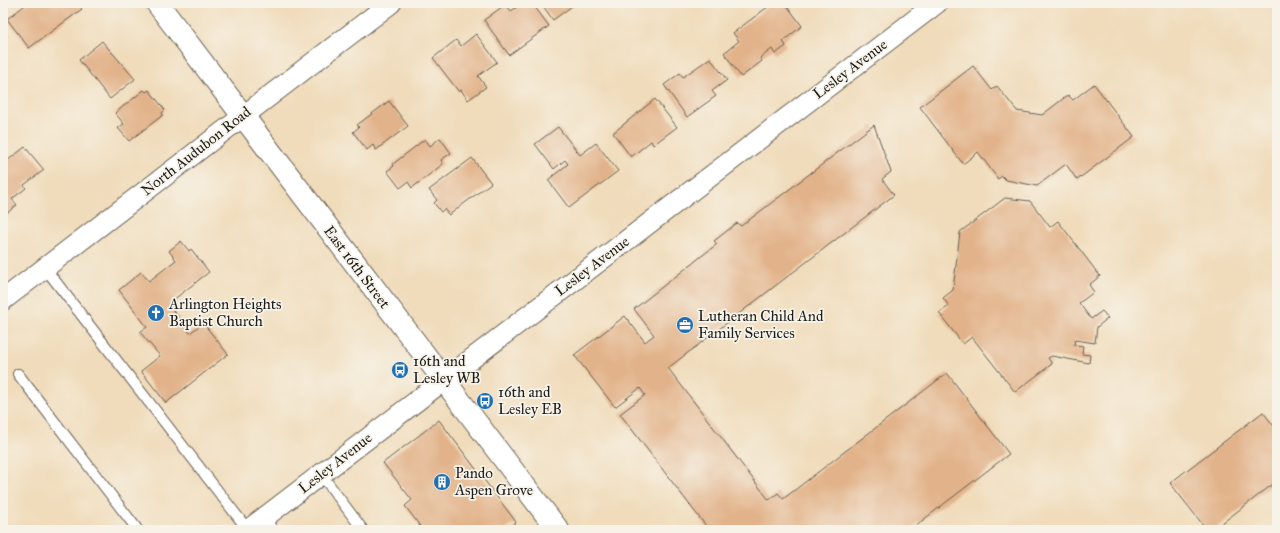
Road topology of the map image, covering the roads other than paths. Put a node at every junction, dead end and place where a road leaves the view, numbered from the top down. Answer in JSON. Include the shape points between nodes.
{"nodes":[{"id":1,"x":157,"y":3,"type":"edge"},
{"id":2,"x":390,"y":3,"type":"edge"},
{"id":3,"x":937,"y":3,"type":"edge"},
{"id":4,"x":243,"y":115,"type":"junction"},
{"id":5,"x":45,"y":268,"type":"junction"},
{"id":6,"x":3,"y":300,"type":"edge"},
{"id":7,"x":18,"y":374,"type":"dead end"},
{"id":8,"x":443,"y":380,"type":"junction"},
{"id":9,"x":321,"y":474,"type":"junction"},
{"id":10,"x":258,"y":527,"type":"edge"},
{"id":11,"x":137,"y":528,"type":"dead end"},
{"id":12,"x":363,"y":530,"type":"edge"},
{"id":13,"x":558,"y":530,"type":"edge"}],
"edges":[{"from":1,"to":4,"type":"main road","name":"East 16th Street"},
{"from":2,"to":4,"type":"street","name":"North Audubon Road"},
{"from":3,"to":8,"type":"street","name":"Lesley Avenue"},
{"from":4,"to":5,"type":"street","name":"North Audubon Road"},
{"from":4,"to":8,"type":"main road","name":"East 16th Street"},
{"from":5,"to":6,"type":"street","name":"North Audubon Road"},
{"from":5,"to":10,"type":"lane"},
{"from":7,"to":11,"type":"lane"},
{"from":8,"to":9,"type":"street","name":"Lesley Avenue"},
{"from":8,"to":13,"type":"main road","name":"East 16th Street"},
{"from":9,"to":10,"type":"street","name":"Lesley Avenue"},
{"from":9,"to":12,"type":"lane"}]}
